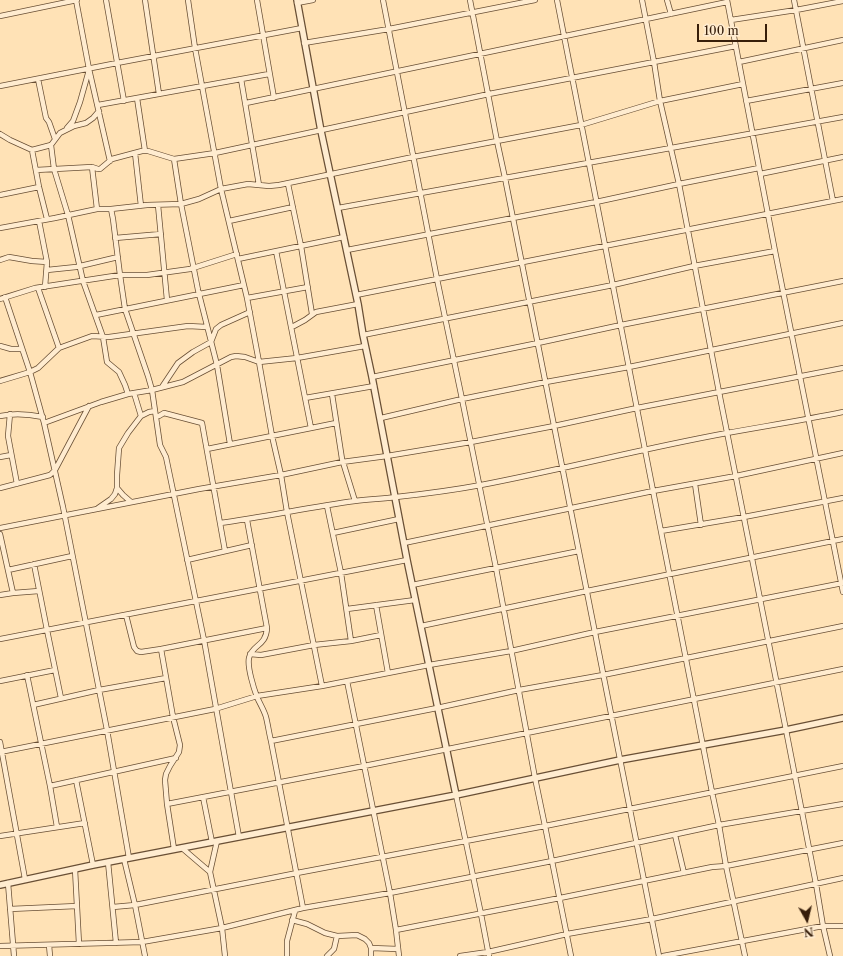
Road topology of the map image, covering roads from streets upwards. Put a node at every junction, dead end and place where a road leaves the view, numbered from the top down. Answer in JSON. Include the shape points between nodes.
{"nodes":[{"id":1,"x":76,"y":0,"type":"edge"},
{"id":2,"x":106,"y":0,"type":"edge"},
{"id":3,"x":145,"y":0,"type":"edge"},
{"id":4,"x":188,"y":0,"type":"edge"},
{"id":5,"x":257,"y":0,"type":"edge"},
{"id":6,"x":313,"y":0,"type":"edge"},
{"id":7,"x":383,"y":0,"type":"edge"},
{"id":8,"x":470,"y":0,"type":"edge"},
{"id":9,"x":535,"y":0,"type":"edge"},
{"id":10,"x":557,"y":0,"type":"edge"},
{"id":11,"x":642,"y":0,"type":"edge"},
{"id":12,"x":667,"y":0,"type":"edge"},
{"id":13,"x":794,"y":0,"type":"edge"},
{"id":14,"x":727,"y":1,"type":"edge"},
{"id":15,"x":843,"y":1,"type":"edge"},
{"id":16,"x":297,"y":2,"type":"edge"},
{"id":17,"x":796,"y":10,"type":"junction"},
{"id":18,"x":473,"y":13,"type":"junction"},
{"id":19,"x":671,"y":14,"type":"junction"},
{"id":20,"x":0,"y":16,"type":"edge"},
{"id":21,"x":646,"y":20,"type":"junction"},
{"id":22,"x":731,"y":20,"type":"junction"},
{"id":23,"x":302,"y":28,"type":"junction"},
{"id":24,"x":389,"y":29,"type":"junction"},
{"id":25,"x":263,"y":36,"type":"junction"},
{"id":26,"x":564,"y":36,"type":"junction"},
{"id":27,"x":843,"y":40,"type":"edge"},
{"id":28,"x":304,"y":43,"type":"junction"},
{"id":29,"x":736,"y":46,"type":"junction"},
{"id":30,"x":195,"y":48,"type":"junction"},
{"id":31,"x":804,"y":48,"type":"junction"},
{"id":32,"x":481,"y":53,"type":"junction"},
{"id":33,"x":154,"y":56,"type":"junction"},
{"id":34,"x":654,"y":62,"type":"junction"},
{"id":35,"x":739,"y":62,"type":"junction"},
{"id":36,"x":117,"y":63,"type":"junction"},
{"id":37,"x":89,"y":68,"type":"junction"},
{"id":38,"x":397,"y":71,"type":"junction"},
{"id":39,"x":269,"y":74,"type":"junction"},
{"id":40,"x":38,"y":79,"type":"junction"},
{"id":41,"x":241,"y":79,"type":"junction"},
{"id":42,"x":572,"y":79,"type":"junction"},
{"id":43,"x":843,"y":83,"type":"edge"},
{"id":44,"x":743,"y":84,"type":"junction"},
{"id":45,"x":0,"y":86,"type":"edge"},
{"id":46,"x":202,"y":86,"type":"junction"},
{"id":47,"x":313,"y":89,"type":"junction"},
{"id":48,"x":811,"y":89,"type":"junction"},
{"id":49,"x":159,"y":94,"type":"junction"},
{"id":50,"x":489,"y":94,"type":"junction"},
{"id":51,"x":136,"y":98,"type":"junction"},
{"id":52,"x":274,"y":98,"type":"junction"},
{"id":53,"x":124,"y":101,"type":"junction"},
{"id":54,"x":660,"y":101,"type":"junction"},
{"id":55,"x":746,"y":101,"type":"junction"},
{"id":56,"x":246,"y":103,"type":"junction"},
{"id":57,"x":98,"y":108,"type":"junction"},
{"id":58,"x":405,"y":112,"type":"junction"},
{"id":59,"x":843,"y":117,"type":"edge"},
{"id":60,"x":818,"y":121,"type":"junction"},
{"id":61,"x":581,"y":125,"type":"junction"},
{"id":62,"x":65,"y":131,"type":"junction"},
{"id":63,"x":321,"y":131,"type":"junction"},
{"id":64,"x":752,"y":133,"type":"junction"},
{"id":65,"x":0,"y":134,"type":"edge"},
{"id":66,"x":54,"y":140,"type":"junction"},
{"id":67,"x":497,"y":141,"type":"junction"},
{"id":68,"x":51,"y":145,"type":"junction"},
{"id":69,"x":253,"y":146,"type":"junction"},
{"id":70,"x":671,"y":148,"type":"junction"},
{"id":71,"x":32,"y":150,"type":"junction"},
{"id":72,"x":145,"y":151,"type":"junction"},
{"id":73,"x":135,"y":153,"type":"junction"},
{"id":74,"x":215,"y":153,"type":"junction"},
{"id":75,"x":843,"y":157,"type":"edge"},
{"id":76,"x":413,"y":158,"type":"junction"},
{"id":77,"x":174,"y":159,"type":"junction"},
{"id":78,"x":110,"y":161,"type":"junction"},
{"id":79,"x":825,"y":161,"type":"junction"},
{"id":80,"x":589,"y":163,"type":"junction"},
{"id":81,"x":92,"y":167,"type":"junction"},
{"id":82,"x":759,"y":168,"type":"junction"},
{"id":83,"x":54,"y":169,"type":"junction"},
{"id":84,"x":36,"y":170,"type":"junction"},
{"id":85,"x":760,"y":174,"type":"junction"},
{"id":86,"x":330,"y":175,"type":"junction"},
{"id":87,"x":506,"y":178,"type":"junction"},
{"id":88,"x":288,"y":184,"type":"junction"},
{"id":89,"x":679,"y":184,"type":"junction"},
{"id":90,"x":259,"y":185,"type":"junction"},
{"id":91,"x":39,"y":187,"type":"junction"},
{"id":92,"x":221,"y":190,"type":"junction"},
{"id":93,"x":420,"y":193,"type":"junction"},
{"id":94,"x":0,"y":195,"type":"edge"},
{"id":95,"x":843,"y":199,"type":"edge"},
{"id":96,"x":833,"y":200,"type":"junction"},
{"id":97,"x":596,"y":202,"type":"junction"},
{"id":98,"x":158,"y":204,"type":"junction"},
{"id":99,"x":181,"y":204,"type":"junction"},
{"id":100,"x":141,"y":206,"type":"junction"},
{"id":101,"x":293,"y":207,"type":"junction"},
{"id":102,"x":338,"y":208,"type":"junction"},
{"id":103,"x":97,"y":209,"type":"junction"},
{"id":104,"x":111,"y":209,"type":"junction"},
{"id":105,"x":768,"y":213,"type":"junction"},
{"id":106,"x":68,"y":215,"type":"junction"},
{"id":107,"x":513,"y":218,"type":"junction"},
{"id":108,"x":47,"y":219,"type":"junction"},
{"id":109,"x":39,"y":221,"type":"junction"},
{"id":110,"x":229,"y":221,"type":"junction"},
{"id":111,"x":0,"y":228,"type":"edge"},
{"id":112,"x":687,"y":229,"type":"junction"},
{"id":113,"x":161,"y":234,"type":"junction"},
{"id":114,"x":429,"y":234,"type":"junction"},
{"id":115,"x":344,"y":237,"type":"junction"},
{"id":116,"x":116,"y":238,"type":"junction"},
{"id":117,"x":301,"y":246,"type":"junction"},
{"id":118,"x":605,"y":246,"type":"junction"},
{"id":119,"x":346,"y":250,"type":"junction"},
{"id":120,"x":276,"y":251,"type":"junction"},
{"id":121,"x":775,"y":251,"type":"junction"},
{"id":122,"x":237,"y":256,"type":"junction"},
{"id":123,"x":118,"y":257,"type":"junction"},
{"id":124,"x":0,"y":260,"type":"edge"},
{"id":125,"x":47,"y":262,"type":"junction"},
{"id":126,"x":522,"y":262,"type":"junction"},
{"id":127,"x":80,"y":266,"type":"junction"},
{"id":128,"x":694,"y":266,"type":"junction"},
{"id":129,"x":194,"y":268,"type":"junction"},
{"id":130,"x":47,"y":270,"type":"junction"},
{"id":131,"x":165,"y":273,"type":"junction"},
{"id":132,"x":120,"y":275,"type":"junction"},
{"id":133,"x":437,"y":279,"type":"junction"},
{"id":134,"x":83,"y":281,"type":"junction"},
{"id":135,"x":843,"y":281,"type":"edge"},
{"id":136,"x":244,"y":285,"type":"junction"},
{"id":137,"x":613,"y":285,"type":"junction"},
{"id":138,"x":45,"y":287,"type":"junction"},
{"id":139,"x":308,"y":287,"type":"junction"},
{"id":140,"x":38,"y":288,"type":"junction"},
{"id":141,"x":284,"y":291,"type":"junction"},
{"id":142,"x":783,"y":292,"type":"junction"},
{"id":143,"x":199,"y":294,"type":"junction"},
{"id":144,"x":356,"y":295,"type":"junction"},
{"id":145,"x":2,"y":298,"type":"edge"},
{"id":146,"x":247,"y":298,"type":"junction"},
{"id":147,"x":167,"y":300,"type":"junction"},
{"id":148,"x":530,"y":301,"type":"junction"},
{"id":149,"x":358,"y":304,"type":"junction"},
{"id":150,"x":703,"y":308,"type":"junction"},
{"id":151,"x":125,"y":309,"type":"junction"},
{"id":152,"x":250,"y":312,"type":"junction"},
{"id":153,"x":312,"y":314,"type":"junction"},
{"id":154,"x":96,"y":315,"type":"junction"},
{"id":155,"x":445,"y":318,"type":"junction"},
{"id":156,"x":843,"y":323,"type":"edge"},
{"id":157,"x":620,"y":325,"type":"junction"},
{"id":158,"x":207,"y":327,"type":"junction"},
{"id":159,"x":292,"y":327,"type":"junction"},
{"id":160,"x":792,"y":333,"type":"junction"},
{"id":161,"x":134,"y":334,"type":"junction"},
{"id":162,"x":363,"y":335,"type":"junction"},
{"id":163,"x":103,"y":337,"type":"junction"},
{"id":164,"x":211,"y":342,"type":"junction"},
{"id":165,"x":538,"y":343,"type":"junction"},
{"id":166,"x":0,"y":346,"type":"edge"},
{"id":167,"x":365,"y":346,"type":"junction"},
{"id":168,"x":59,"y":348,"type":"junction"},
{"id":169,"x":22,"y":349,"type":"junction"},
{"id":170,"x":711,"y":350,"type":"junction"},
{"id":171,"x":298,"y":358,"type":"junction"},
{"id":172,"x":454,"y":360,"type":"junction"},
{"id":173,"x":260,"y":362,"type":"junction"},
{"id":174,"x":217,"y":365,"type":"junction"},
{"id":175,"x":629,"y":367,"type":"junction"},
{"id":176,"x":843,"y":368,"type":"edge"},
{"id":177,"x":30,"y":372,"type":"junction"},
{"id":178,"x":800,"y":376,"type":"junction"},
{"id":179,"x":372,"y":377,"type":"junction"},
{"id":180,"x":0,"y":381,"type":"edge"},
{"id":181,"x":546,"y":382,"type":"junction"},
{"id":182,"x":374,"y":386,"type":"junction"},
{"id":183,"x":162,"y":387,"type":"junction"},
{"id":184,"x":152,"y":390,"type":"junction"},
{"id":185,"x":719,"y":392,"type":"junction"},
{"id":186,"x":134,"y":393,"type":"junction"},
{"id":187,"x":128,"y":394,"type":"junction"},
{"id":188,"x":332,"y":394,"type":"junction"},
{"id":189,"x":306,"y":398,"type":"junction"},
{"id":190,"x":462,"y":399,"type":"junction"},
{"id":191,"x":89,"y":406,"type":"junction"},
{"id":192,"x":637,"y":408,"type":"junction"},
{"id":193,"x":155,"y":411,"type":"junction"},
{"id":194,"x":843,"y":412,"type":"edge"},
{"id":195,"x":10,"y":414,"type":"junction"},
{"id":196,"x":0,"y":416,"type":"edge"},
{"id":197,"x":141,"y":416,"type":"junction"},
{"id":198,"x":159,"y":416,"type":"dead end"},
{"id":199,"x":42,"y":417,"type":"junction"},
{"id":200,"x":381,"y":418,"type":"junction"},
{"id":201,"x":808,"y":419,"type":"junction"},
{"id":202,"x":44,"y":423,"type":"junction"},
{"id":203,"x":336,"y":423,"type":"junction"},
{"id":204,"x":554,"y":426,"type":"junction"},
{"id":205,"x":311,"y":428,"type":"junction"},
{"id":206,"x":727,"y":433,"type":"junction"},
{"id":207,"x":272,"y":436,"type":"junction"},
{"id":208,"x":471,"y":442,"type":"junction"},
{"id":209,"x":230,"y":444,"type":"junction"},
{"id":210,"x":207,"y":449,"type":"junction"},
{"id":211,"x":645,"y":449,"type":"junction"},
{"id":212,"x":843,"y":453,"type":"edge"},
{"id":213,"x":11,"y":455,"type":"junction"},
{"id":214,"x":387,"y":456,"type":"junction"},
{"id":215,"x":0,"y":457,"type":"edge"},
{"id":216,"x":816,"y":459,"type":"junction"},
{"id":217,"x":342,"y":462,"type":"junction"},
{"id":218,"x":563,"y":468,"type":"junction"},
{"id":219,"x":55,"y":470,"type":"junction"},
{"id":220,"x":281,"y":475,"type":"junction"},
{"id":221,"x":736,"y":476,"type":"junction"},
{"id":222,"x":17,"y":484,"type":"junction"},
{"id":223,"x":695,"y":484,"type":"junction"},
{"id":224,"x":479,"y":485,"type":"junction"},
{"id":225,"x":213,"y":487,"type":"junction"},
{"id":226,"x":0,"y":488,"type":"edge"},
{"id":227,"x":117,"y":488,"type":"junction"},
{"id":228,"x":653,"y":490,"type":"junction"},
{"id":229,"x":174,"y":494,"type":"junction"},
{"id":230,"x":396,"y":497,"type":"junction"},
{"id":231,"x":843,"y":498,"type":"edge"},
{"id":232,"x":355,"y":501,"type":"junction"},
{"id":233,"x":131,"y":502,"type":"junction"},
{"id":234,"x":825,"y":502,"type":"junction"},
{"id":235,"x":327,"y":506,"type":"junction"},
{"id":236,"x":570,"y":508,"type":"junction"},
{"id":237,"x":97,"y":509,"type":"junction"},
{"id":238,"x":287,"y":512,"type":"junction"},
{"id":239,"x":64,"y":515,"type":"junction"},
{"id":240,"x":744,"y":517,"type":"junction"},
{"id":241,"x":399,"y":519,"type":"junction"},
{"id":242,"x":247,"y":520,"type":"junction"},
{"id":243,"x":220,"y":523,"type":"junction"},
{"id":244,"x":701,"y":524,"type":"junction"},
{"id":245,"x":487,"y":526,"type":"junction"},
{"id":246,"x":0,"y":528,"type":"edge"},
{"id":247,"x":661,"y":531,"type":"junction"},
{"id":248,"x":333,"y":533,"type":"junction"},
{"id":249,"x":0,"y":534,"type":"edge"},
{"id":250,"x":843,"y":539,"type":"edge"},
{"id":251,"x":833,"y":541,"type":"junction"},
{"id":252,"x":404,"y":543,"type":"junction"},
{"id":253,"x":252,"y":545,"type":"junction"},
{"id":254,"x":225,"y":551,"type":"junction"},
{"id":255,"x":579,"y":551,"type":"junction"},
{"id":256,"x":72,"y":556,"type":"junction"},
{"id":257,"x":752,"y":558,"type":"junction"},
{"id":258,"x":187,"y":560,"type":"junction"},
{"id":259,"x":407,"y":560,"type":"junction"},
{"id":260,"x":34,"y":564,"type":"junction"},
{"id":261,"x":496,"y":568,"type":"junction"},
{"id":262,"x":8,"y":570,"type":"junction"},
{"id":263,"x":341,"y":573,"type":"junction"},
{"id":264,"x":670,"y":575,"type":"junction"},
{"id":265,"x":301,"y":580,"type":"junction"},
{"id":266,"x":842,"y":583,"type":"edge"},
{"id":267,"x":412,"y":585,"type":"junction"},
{"id":268,"x":260,"y":589,"type":"junction"},
{"id":269,"x":39,"y":591,"type":"junction"},
{"id":270,"x":587,"y":591,"type":"junction"},
{"id":271,"x":843,"y":592,"type":"edge"},
{"id":272,"x":13,"y":593,"type":"junction"},
{"id":273,"x":0,"y":595,"type":"edge"},
{"id":274,"x":415,"y":600,"type":"junction"},
{"id":275,"x":760,"y":600,"type":"junction"},
{"id":276,"x":195,"y":601,"type":"junction"},
{"id":277,"x":376,"y":605,"type":"junction"},
{"id":278,"x":347,"y":609,"type":"junction"},
{"id":279,"x":503,"y":609,"type":"junction"},
{"id":280,"x":126,"y":615,"type":"junction"},
{"id":281,"x":678,"y":616,"type":"junction"},
{"id":282,"x":87,"y":623,"type":"junction"},
{"id":283,"x":421,"y":626,"type":"junction"},
{"id":284,"x":843,"y":626,"type":"edge"},
{"id":285,"x":267,"y":628,"type":"junction"},
{"id":286,"x":47,"y":630,"type":"junction"},
{"id":287,"x":595,"y":632,"type":"junction"},
{"id":288,"x":381,"y":636,"type":"junction"},
{"id":289,"x":0,"y":639,"type":"edge"},
{"id":290,"x":204,"y":640,"type":"junction"},
{"id":291,"x":351,"y":640,"type":"junction"},
{"id":292,"x":769,"y":642,"type":"junction"},
{"id":293,"x":314,"y":645,"type":"junction"},
{"id":294,"x":161,"y":649,"type":"junction"},
{"id":295,"x":511,"y":651,"type":"junction"},
{"id":296,"x":250,"y":654,"type":"junction"},
{"id":297,"x":686,"y":658,"type":"junction"},
{"id":298,"x":429,"y":665,"type":"junction"},
{"id":299,"x":843,"y":669,"type":"edge"},
{"id":300,"x":55,"y":670,"type":"junction"},
{"id":301,"x":388,"y":673,"type":"junction"},
{"id":302,"x":604,"y":675,"type":"junction"},
{"id":303,"x":27,"y":676,"type":"junction"},
{"id":304,"x":166,"y":678,"type":"junction"},
{"id":305,"x":0,"y":681,"type":"edge"},
{"id":306,"x":347,"y":681,"type":"junction"},
{"id":307,"x":777,"y":683,"type":"junction"},
{"id":308,"x":322,"y":686,"type":"junction"},
{"id":309,"x":99,"y":690,"type":"junction"},
{"id":310,"x":519,"y":690,"type":"junction"},
{"id":311,"x":257,"y":696,"type":"junction"},
{"id":312,"x":61,"y":698,"type":"junction"},
{"id":313,"x":694,"y":700,"type":"junction"},
{"id":314,"x":33,"y":705,"type":"junction"},
{"id":315,"x":215,"y":708,"type":"junction"},
{"id":316,"x":437,"y":708,"type":"junction"},
{"id":317,"x":612,"y":715,"type":"junction"},
{"id":318,"x":173,"y":716,"type":"junction"},
{"id":319,"x":843,"y":718,"type":"edge"},
{"id":320,"x":356,"y":724,"type":"junction"},
{"id":321,"x":107,"y":730,"type":"junction"},
{"id":322,"x":786,"y":730,"type":"junction"},
{"id":323,"x":527,"y":734,"type":"junction"},
{"id":324,"x":271,"y":741,"type":"junction"},
{"id":325,"x":0,"y":742,"type":"edge"},
{"id":326,"x":41,"y":744,"type":"junction"},
{"id":327,"x":703,"y":745,"type":"junction"},
{"id":328,"x":446,"y":749,"type":"junction"},
{"id":329,"x":1,"y":752,"type":"edge"},
{"id":330,"x":176,"y":758,"type":"junction"},
{"id":331,"x":620,"y":760,"type":"junction"},
{"id":332,"x":364,"y":766,"type":"junction"},
{"id":333,"x":843,"y":766,"type":"edge"},
{"id":334,"x":114,"y":772,"type":"junction"},
{"id":335,"x":795,"y":776,"type":"junction"},
{"id":336,"x":535,"y":778,"type":"junction"},
{"id":337,"x":76,"y":780,"type":"junction"},
{"id":338,"x":279,"y":782,"type":"junction"},
{"id":339,"x":50,"y":786,"type":"junction"},
{"id":340,"x":231,"y":792,"type":"junction"},
{"id":341,"x":712,"y":792,"type":"junction"},
{"id":342,"x":456,"y":795,"type":"junction"},
{"id":343,"x":203,"y":797,"type":"junction"},
{"id":344,"x":166,"y":804,"type":"junction"},
{"id":345,"x":843,"y":804,"type":"edge"},
{"id":346,"x":630,"y":808,"type":"junction"},
{"id":347,"x":373,"y":811,"type":"junction"},
{"id":348,"x":802,"y":812,"type":"junction"},
{"id":349,"x":84,"y":823,"type":"junction"},
{"id":350,"x":719,"y":825,"type":"junction"},
{"id":351,"x":545,"y":826,"type":"junction"},
{"id":352,"x":57,"y":827,"type":"junction"},
{"id":353,"x":287,"y":827,"type":"junction"},
{"id":354,"x":17,"y":833,"type":"junction"},
{"id":355,"x":675,"y":835,"type":"junction"},
{"id":356,"x":0,"y":836,"type":"edge"},
{"id":357,"x":239,"y":836,"type":"junction"},
{"id":358,"x":465,"y":840,"type":"junction"},
{"id":359,"x":214,"y":841,"type":"junction"},
{"id":360,"x":636,"y":843,"type":"junction"},
{"id":361,"x":843,"y":843,"type":"edge"},
{"id":362,"x":182,"y":848,"type":"junction"},
{"id":363,"x":174,"y":849,"type":"junction"},
{"id":364,"x":809,"y":850,"type":"junction"},
{"id":365,"x":382,"y":857,"type":"junction"},
{"id":366,"x":127,"y":858,"type":"junction"},
{"id":367,"x":552,"y":861,"type":"junction"},
{"id":368,"x":108,"y":862,"type":"junction"},
{"id":369,"x":93,"y":865,"type":"junction"},
{"id":370,"x":726,"y":866,"type":"junction"},
{"id":371,"x":75,"y":869,"type":"junction"},
{"id":372,"x":210,"y":872,"type":"junction"},
{"id":373,"x":297,"y":873,"type":"junction"},
{"id":374,"x":684,"y":873,"type":"junction"},
{"id":375,"x":473,"y":876,"type":"junction"},
{"id":376,"x":843,"y":878,"type":"edge"},
{"id":377,"x":25,"y":880,"type":"junction"},
{"id":378,"x":644,"y":882,"type":"junction"},
{"id":379,"x":8,"y":883,"type":"junction"},
{"id":380,"x":816,"y":884,"type":"junction"},
{"id":381,"x":0,"y":885,"type":"edge"},
{"id":382,"x":214,"y":890,"type":"junction"},
{"id":383,"x":390,"y":893,"type":"junction"},
{"id":384,"x":560,"y":898,"type":"junction"},
{"id":385,"x":734,"y":901,"type":"junction"},
{"id":386,"x":135,"y":905,"type":"junction"},
{"id":387,"x":77,"y":906,"type":"junction"},
{"id":388,"x":113,"y":907,"type":"junction"},
{"id":389,"x":303,"y":908,"type":"junction"},
{"id":390,"x":10,"y":909,"type":"junction"},
{"id":391,"x":295,"y":911,"type":"junction"},
{"id":392,"x":481,"y":914,"type":"junction"},
{"id":393,"x":652,"y":919,"type":"junction"},
{"id":394,"x":292,"y":920,"type":"junction"},
{"id":395,"x":823,"y":926,"type":"junction"},
{"id":396,"x":843,"y":926,"type":"edge"},
{"id":397,"x":222,"y":928,"type":"junction"},
{"id":398,"x":396,"y":930,"type":"junction"},
{"id":399,"x":567,"y":934,"type":"junction"},
{"id":400,"x":337,"y":936,"type":"junction"},
{"id":401,"x":742,"y":940,"type":"junction"},
{"id":402,"x":142,"y":942,"type":"junction"},
{"id":403,"x":116,"y":943,"type":"junction"},
{"id":404,"x":49,"y":944,"type":"junction"},
{"id":405,"x":79,"y":944,"type":"junction"},
{"id":406,"x":14,"y":945,"type":"junction"},
{"id":407,"x":0,"y":946,"type":"edge"},
{"id":408,"x":371,"y":948,"type":"junction"},
{"id":409,"x":398,"y":949,"type":"junction"},
{"id":410,"x":489,"y":954,"type":"edge"},
{"id":411,"x":14,"y":956,"type":"edge"},
{"id":412,"x":50,"y":956,"type":"edge"},
{"id":413,"x":145,"y":956,"type":"edge"},
{"id":414,"x":225,"y":956,"type":"edge"},
{"id":415,"x":287,"y":956,"type":"edge"},
{"id":416,"x":327,"y":956,"type":"edge"},
{"id":417,"x":371,"y":956,"type":"edge"},
{"id":418,"x":399,"y":956,"type":"edge"},
{"id":419,"x":460,"y":956,"type":"edge"},
{"id":420,"x":571,"y":956,"type":"edge"},
{"id":421,"x":659,"y":956,"type":"edge"},
{"id":422,"x":663,"y":956,"type":"edge"},
{"id":423,"x":745,"y":956,"type":"edge"},
{"id":424,"x":830,"y":956,"type":"edge"}],
"edges":[{"from":1,"to":20,"type":"street"},
{"from":1,"to":37,"type":"street"},
{"from":2,"to":36,"type":"street"},
{"from":3,"to":33,"type":"street"},
{"from":4,"to":30,"type":"street"},
{"from":5,"to":25,"type":"street"},
{"from":6,"to":16,"type":"street"},
{"from":7,"to":24,"type":"street"},
{"from":8,"to":18,"type":"street"},
{"from":9,"to":18,"type":"street"},
{"from":10,"to":26,"type":"street"},
{"from":11,"to":21,"type":"street"},
{"from":12,"to":19,"type":"street"},
{"from":13,"to":17,"type":"street"},
{"from":14,"to":19,"type":"street"},
{"from":14,"to":22,"type":"street"},
{"from":15,"to":17,"type":"street"},
{"from":16,"to":23,"type":"street"},
{"from":17,"to":22,"type":"street"},
{"from":17,"to":31,"type":"street"},
{"from":18,"to":24,"type":"street"},
{"from":18,"to":32,"type":"street"},
{"from":19,"to":21,"type":"street"},
{"from":21,"to":26,"type":"street"},
{"from":21,"to":34,"type":"street"},
{"from":22,"to":29,"type":"street"},
{"from":23,"to":25,"type":"street"},
{"from":23,"to":28,"type":"street"},
{"from":24,"to":28,"type":"street"},
{"from":24,"to":38,"type":"street"},
{"from":25,"to":30,"type":"street"},
{"from":25,"to":39,"type":"street"},
{"from":26,"to":32,"type":"street"},
{"from":26,"to":42,"type":"street"},
{"from":27,"to":31,"type":"street"},
{"from":28,"to":47,"type":"street"},
{"from":29,"to":34,"type":"street"},
{"from":29,"to":35,"type":"street"},
{"from":30,"to":33,"type":"street"},
{"from":30,"to":46,"type":"street"},
{"from":31,"to":35,"type":"street"},
{"from":31,"to":48,"type":"street"},
{"from":32,"to":38,"type":"street"},
{"from":32,"to":50,"type":"street"},
{"from":33,"to":36,"type":"street"},
{"from":33,"to":49,"type":"street"},
{"from":34,"to":42,"type":"street"},
{"from":34,"to":54,"type":"street"},
{"from":35,"to":44,"type":"street"},
{"from":36,"to":37,"type":"street"},
{"from":36,"to":53,"type":"street"},
{"from":37,"to":40,"type":"street"},
{"from":37,"to":57,"type":"street"},
{"from":37,"to":62,"type":"street","via":[[74,120]]},
{"from":38,"to":47,"type":"street"},
{"from":38,"to":58,"type":"street"},
{"from":39,"to":41,"type":"street"},
{"from":39,"to":52,"type":"street"},
{"from":40,"to":45,"type":"street"},
{"from":40,"to":66,"type":"street","via":[[46,118]]},
{"from":41,"to":46,"type":"street"},
{"from":41,"to":56,"type":"street"},
{"from":42,"to":50,"type":"street"},
{"from":42,"to":61,"type":"street"},
{"from":43,"to":48,"type":"street"},
{"from":44,"to":54,"type":"street"},
{"from":44,"to":55,"type":"street"},
{"from":46,"to":49,"type":"street"},
{"from":46,"to":74,"type":"street"},
{"from":47,"to":52,"type":"street"},
{"from":47,"to":63,"type":"street"},
{"from":48,"to":55,"type":"street"},
{"from":48,"to":60,"type":"street"},
{"from":49,"to":51,"type":"street"},
{"from":50,"to":58,"type":"street"},
{"from":50,"to":67,"type":"street"},
{"from":51,"to":53,"type":"street"},
{"from":51,"to":72,"type":"street"},
{"from":52,"to":56,"type":"street"},
{"from":53,"to":57,"type":"street"},
{"from":54,"to":61,"type":"street"},
{"from":54,"to":70,"type":"street"},
{"from":55,"to":64,"type":"street"},
{"from":56,"to":69,"type":"street"},
{"from":57,"to":62,"type":"street","via":[[93,118],[86,123]]},
{"from":57,"to":78,"type":"street"},
{"from":58,"to":63,"type":"street"},
{"from":58,"to":76,"type":"street"},
{"from":59,"to":60,"type":"street"},
{"from":60,"to":64,"type":"street"},
{"from":60,"to":79,"type":"street"},
{"from":61,"to":67,"type":"street"},
{"from":61,"to":80,"type":"street"},
{"from":62,"to":66,"type":"street"},
{"from":63,"to":69,"type":"street"},
{"from":63,"to":86,"type":"street"},
{"from":64,"to":70,"type":"street"},
{"from":64,"to":82,"type":"street"},
{"from":65,"to":71,"type":"street"},
{"from":66,"to":68,"type":"street"},
{"from":67,"to":76,"type":"street"},
{"from":67,"to":87,"type":"street"},
{"from":68,"to":71,"type":"street"},
{"from":68,"to":83,"type":"street"},
{"from":69,"to":74,"type":"street"},
{"from":69,"to":90,"type":"street"},
{"from":70,"to":80,"type":"street"},
{"from":70,"to":89,"type":"street"},
{"from":71,"to":84,"type":"street"},
{"from":72,"to":73,"type":"street"},
{"from":72,"to":77,"type":"street"},
{"from":73,"to":78,"type":"street"},
{"from":73,"to":100,"type":"street"},
{"from":74,"to":77,"type":"street"},
{"from":74,"to":92,"type":"street"},
{"from":75,"to":79,"type":"street"},
{"from":76,"to":86,"type":"street"},
{"from":76,"to":93,"type":"street"},
{"from":77,"to":99,"type":"street"},
{"from":78,"to":81,"type":"street","via":[[100,169]]},
{"from":79,"to":85,"type":"street"},
{"from":79,"to":96,"type":"street"},
{"from":80,"to":87,"type":"street"},
{"from":80,"to":97,"type":"street"},
{"from":81,"to":83,"type":"street"},
{"from":81,"to":103,"type":"street"},
{"from":82,"to":85,"type":"street"},
{"from":82,"to":89,"type":"street"},
{"from":83,"to":84,"type":"street"},
{"from":83,"to":106,"type":"street"},
{"from":84,"to":91,"type":"street"},
{"from":85,"to":105,"type":"street"},
{"from":86,"to":88,"type":"street"},
{"from":86,"to":102,"type":"street"},
{"from":87,"to":93,"type":"street"},
{"from":87,"to":107,"type":"street"},
{"from":88,"to":90,"type":"street"},
{"from":88,"to":101,"type":"street"},
{"from":89,"to":97,"type":"street"},
{"from":89,"to":112,"type":"street"},
{"from":90,"to":92,"type":"street","via":[[248,184]]},
{"from":91,"to":94,"type":"street"},
{"from":91,"to":108,"type":"street"},
{"from":92,"to":99,"type":"street"},
{"from":92,"to":110,"type":"street"},
{"from":93,"to":102,"type":"street"},
{"from":93,"to":114,"type":"street"},
{"from":95,"to":96,"type":"street"},
{"from":96,"to":105,"type":"street"},
{"from":97,"to":107,"type":"street"},
{"from":97,"to":118,"type":"street"},
{"from":98,"to":99,"type":"street"},
{"from":98,"to":100,"type":"street"},
{"from":98,"to":113,"type":"street"},
{"from":99,"to":129,"type":"street"},
{"from":100,"to":104,"type":"street"},
{"from":101,"to":110,"type":"street"},
{"from":101,"to":117,"type":"street"},
{"from":102,"to":115,"type":"street"},
{"from":103,"to":104,"type":"street"},
{"from":103,"to":106,"type":"street"},
{"from":104,"to":116,"type":"street"},
{"from":105,"to":112,"type":"street"},
{"from":105,"to":121,"type":"street"},
{"from":106,"to":108,"type":"street"},
{"from":106,"to":127,"type":"street"},
{"from":107,"to":114,"type":"street"},
{"from":107,"to":126,"type":"street"},
{"from":108,"to":109,"type":"street"},
{"from":109,"to":111,"type":"street"},
{"from":109,"to":125,"type":"street"},
{"from":110,"to":122,"type":"street"},
{"from":112,"to":118,"type":"street"},
{"from":112,"to":128,"type":"street"},
{"from":113,"to":116,"type":"street"},
{"from":113,"to":131,"type":"street"},
{"from":114,"to":119,"type":"street"},
{"from":114,"to":133,"type":"street"},
{"from":115,"to":117,"type":"street"},
{"from":115,"to":119,"type":"street"},
{"from":116,"to":123,"type":"street"},
{"from":117,"to":120,"type":"street"},
{"from":117,"to":139,"type":"street"},
{"from":118,"to":126,"type":"street"},
{"from":118,"to":137,"type":"street"},
{"from":119,"to":144,"type":"street"},
{"from":120,"to":122,"type":"street"},
{"from":120,"to":141,"type":"street"},
{"from":121,"to":128,"type":"street"},
{"from":121,"to":142,"type":"street"},
{"from":122,"to":129,"type":"street"},
{"from":122,"to":136,"type":"street"},
{"from":123,"to":127,"type":"street"},
{"from":123,"to":132,"type":"street"},
{"from":124,"to":125,"type":"street","via":[[9,257]]},
{"from":125,"to":130,"type":"street"},
{"from":126,"to":133,"type":"street"},
{"from":126,"to":148,"type":"street"},
{"from":127,"to":130,"type":"street"},
{"from":127,"to":134,"type":"street"},
{"from":128,"to":137,"type":"street"},
{"from":128,"to":150,"type":"street"},
{"from":129,"to":131,"type":"street"},
{"from":129,"to":143,"type":"street"},
{"from":130,"to":138,"type":"street"},
{"from":131,"to":132,"type":"street"},
{"from":131,"to":147,"type":"street"},
{"from":132,"to":134,"type":"street"},
{"from":132,"to":151,"type":"street"},
{"from":133,"to":144,"type":"street"},
{"from":133,"to":155,"type":"street"},
{"from":134,"to":138,"type":"street"},
{"from":134,"to":154,"type":"street"},
{"from":135,"to":142,"type":"street"},
{"from":136,"to":143,"type":"street"},
{"from":136,"to":146,"type":"street"},
{"from":137,"to":148,"type":"street"},
{"from":137,"to":157,"type":"street"},
{"from":138,"to":140,"type":"street"},
{"from":139,"to":141,"type":"street"},
{"from":139,"to":153,"type":"street"},
{"from":140,"to":145,"type":"street"},
{"from":140,"to":168,"type":"street"},
{"from":141,"to":146,"type":"street"},
{"from":141,"to":159,"type":"street"},
{"from":142,"to":150,"type":"street"},
{"from":142,"to":160,"type":"street"},
{"from":143,"to":147,"type":"street"},
{"from":143,"to":158,"type":"street"},
{"from":144,"to":149,"type":"street"},
{"from":145,"to":169,"type":"street"},
{"from":146,"to":152,"type":"street"},
{"from":147,"to":151,"type":"street"},
{"from":148,"to":155,"type":"street"},
{"from":148,"to":165,"type":"street"},
{"from":149,"to":153,"type":"street"},
{"from":149,"to":162,"type":"street"},
{"from":150,"to":157,"type":"street"},
{"from":150,"to":170,"type":"street"},
{"from":151,"to":154,"type":"street"},
{"from":151,"to":161,"type":"street"},
{"from":152,"to":164,"type":"street","via":[[221,325],[216,329]]},
{"from":152,"to":173,"type":"street"},
{"from":153,"to":159,"type":"street"},
{"from":154,"to":163,"type":"street"},
{"from":155,"to":162,"type":"street"},
{"from":155,"to":172,"type":"street"},
{"from":156,"to":160,"type":"street"},
{"from":157,"to":165,"type":"street"},
{"from":157,"to":175,"type":"street"},
{"from":158,"to":161,"type":"street","via":[[188,326]]},
{"from":158,"to":164,"type":"street"},
{"from":159,"to":171,"type":"street"},
{"from":160,"to":170,"type":"street"},
{"from":160,"to":178,"type":"street"},
{"from":161,"to":163,"type":"street"},
{"from":161,"to":184,"type":"street"},
{"from":162,"to":167,"type":"street"},
{"from":163,"to":168,"type":"street","via":[[92,336]]},
{"from":163,"to":187,"type":"street","via":[[107,362],[119,372]]},
{"from":164,"to":174,"type":"street"},
{"from":164,"to":183,"type":"street","via":[[178,363]]},
{"from":165,"to":172,"type":"street"},
{"from":165,"to":181,"type":"street"},
{"from":166,"to":169,"type":"street"},
{"from":167,"to":171,"type":"street"},
{"from":167,"to":179,"type":"street"},
{"from":168,"to":177,"type":"street","via":[[38,368]]},
{"from":169,"to":177,"type":"street"},
{"from":170,"to":175,"type":"street"},
{"from":170,"to":185,"type":"street"},
{"from":171,"to":173,"type":"street"},
{"from":171,"to":189,"type":"street"},
{"from":172,"to":179,"type":"street"},
{"from":172,"to":190,"type":"street"},
{"from":173,"to":174,"type":"street","via":[[236,356]]},
{"from":173,"to":207,"type":"street"},
{"from":174,"to":183,"type":"street","via":[[183,382]]},
{"from":174,"to":209,"type":"street"},
{"from":175,"to":181,"type":"street"},
{"from":175,"to":192,"type":"street"},
{"from":176,"to":178,"type":"street"},
{"from":177,"to":180,"type":"street"},
{"from":177,"to":199,"type":"street"},
{"from":178,"to":185,"type":"street"},
{"from":178,"to":201,"type":"street"},
{"from":179,"to":182,"type":"street"},
{"from":181,"to":190,"type":"street"},
{"from":181,"to":204,"type":"street"},
{"from":182,"to":188,"type":"street"},
{"from":182,"to":200,"type":"street"},
{"from":183,"to":184,"type":"street"},
{"from":184,"to":186,"type":"street"},
{"from":184,"to":193,"type":"street"},
{"from":185,"to":192,"type":"street"},
{"from":185,"to":206,"type":"street"},
{"from":186,"to":187,"type":"street"},
{"from":186,"to":197,"type":"street"},
{"from":187,"to":191,"type":"street"},
{"from":188,"to":189,"type":"street"},
{"from":188,"to":203,"type":"street"},
{"from":189,"to":205,"type":"street"},
{"from":190,"to":200,"type":"street"},
{"from":190,"to":208,"type":"street"},
{"from":191,"to":202,"type":"street"},
{"from":191,"to":219,"type":"street"},
{"from":192,"to":204,"type":"street"},
{"from":192,"to":211,"type":"street"},
{"from":193,"to":197,"type":"street"},
{"from":193,"to":229,"type":"street","via":[[160,445],[166,457]]},
{"from":194,"to":201,"type":"street"},
{"from":195,"to":196,"type":"street"},
{"from":195,"to":199,"type":"street"},
{"from":195,"to":213,"type":"street","via":[[8,436]]},
{"from":197,"to":227,"type":"street","via":[[119,448]]},
{"from":198,"to":210,"type":"street","via":[[164,413],[202,423]]},
{"from":199,"to":202,"type":"street"},
{"from":200,"to":214,"type":"street"},
{"from":201,"to":206,"type":"street"},
{"from":201,"to":216,"type":"street"},
{"from":202,"to":219,"type":"street"},
{"from":203,"to":205,"type":"street"},
{"from":203,"to":217,"type":"street"},
{"from":204,"to":208,"type":"street"},
{"from":204,"to":218,"type":"street"},
{"from":205,"to":207,"type":"street"},
{"from":206,"to":211,"type":"street"},
{"from":206,"to":221,"type":"street"},
{"from":207,"to":209,"type":"street"},
{"from":207,"to":220,"type":"street"},
{"from":208,"to":214,"type":"street"},
{"from":208,"to":224,"type":"street"},
{"from":209,"to":210,"type":"street"},
{"from":210,"to":225,"type":"street"},
{"from":211,"to":218,"type":"street"},
{"from":211,"to":228,"type":"street"},
{"from":212,"to":216,"type":"street"},
{"from":213,"to":215,"type":"street"},
{"from":213,"to":222,"type":"street"},
{"from":214,"to":217,"type":"street"},
{"from":214,"to":230,"type":"street"},
{"from":216,"to":221,"type":"street"},
{"from":216,"to":234,"type":"street"},
{"from":217,"to":220,"type":"street"},
{"from":217,"to":232,"type":"street"},
{"from":218,"to":224,"type":"street"},
{"from":218,"to":236,"type":"street"},
{"from":219,"to":222,"type":"street","via":[[50,475]]},
{"from":219,"to":239,"type":"street"},
{"from":220,"to":225,"type":"street"},
{"from":220,"to":238,"type":"street"},
{"from":221,"to":223,"type":"street"},
{"from":221,"to":240,"type":"street"},
{"from":222,"to":226,"type":"street"},
{"from":223,"to":228,"type":"street"},
{"from":223,"to":244,"type":"street"},
{"from":224,"to":230,"type":"street"},
{"from":224,"to":245,"type":"street"},
{"from":225,"to":229,"type":"street"},
{"from":225,"to":243,"type":"street"},
{"from":227,"to":233,"type":"street"},
{"from":227,"to":237,"type":"street","via":[[111,499]]},
{"from":228,"to":236,"type":"street"},
{"from":228,"to":247,"type":"street"},
{"from":229,"to":233,"type":"street"},
{"from":229,"to":258,"type":"street"},
{"from":230,"to":232,"type":"street"},
{"from":230,"to":241,"type":"street"},
{"from":231,"to":234,"type":"street"},
{"from":232,"to":235,"type":"street"},
{"from":233,"to":237,"type":"street"},
{"from":234,"to":240,"type":"street"},
{"from":234,"to":251,"type":"street"},
{"from":235,"to":238,"type":"street"},
{"from":235,"to":248,"type":"street"},
{"from":236,"to":245,"type":"street"},
{"from":236,"to":255,"type":"street"},
{"from":237,"to":239,"type":"street"},
{"from":238,"to":242,"type":"street"},
{"from":238,"to":265,"type":"street"},
{"from":239,"to":246,"type":"street"},
{"from":239,"to":256,"type":"street"},
{"from":240,"to":244,"type":"street"},
{"from":240,"to":257,"type":"street"},
{"from":241,"to":248,"type":"street"},
{"from":241,"to":252,"type":"street"},
{"from":242,"to":243,"type":"street"},
{"from":242,"to":253,"type":"street"},
{"from":243,"to":254,"type":"street"},
{"from":244,"to":247,"type":"street"},
{"from":245,"to":252,"type":"street"},
{"from":245,"to":261,"type":"street"},
{"from":247,"to":264,"type":"street"},
{"from":248,"to":263,"type":"street"},
{"from":249,"to":262,"type":"street"},
{"from":250,"to":251,"type":"street"},
{"from":251,"to":257,"type":"street"},
{"from":251,"to":266,"type":"street"},
{"from":252,"to":259,"type":"street"},
{"from":253,"to":254,"type":"street"},
{"from":253,"to":268,"type":"street"},
{"from":254,"to":258,"type":"street"},
{"from":255,"to":261,"type":"street"},
{"from":255,"to":270,"type":"street"},
{"from":256,"to":260,"type":"street"},
{"from":256,"to":282,"type":"street"},
{"from":257,"to":264,"type":"street"},
{"from":257,"to":275,"type":"street"},
{"from":258,"to":276,"type":"street"},
{"from":259,"to":263,"type":"street"},
{"from":259,"to":267,"type":"street"},
{"from":260,"to":262,"type":"street"},
{"from":260,"to":269,"type":"street"},
{"from":261,"to":267,"type":"street"},
{"from":261,"to":279,"type":"street"},
{"from":262,"to":272,"type":"street"},
{"from":263,"to":265,"type":"street"},
{"from":263,"to":278,"type":"street"},
{"from":264,"to":270,"type":"street"},
{"from":264,"to":281,"type":"street"},
{"from":265,"to":268,"type":"street"},
{"from":265,"to":293,"type":"street"},
{"from":266,"to":271,"type":"street"},
{"from":266,"to":275,"type":"street"},
{"from":267,"to":274,"type":"street"},
{"from":268,"to":276,"type":"street"},
{"from":268,"to":285,"type":"street"},
{"from":269,"to":272,"type":"street"},
{"from":269,"to":286,"type":"street"},
{"from":270,"to":279,"type":"street"},
{"from":270,"to":287,"type":"street"},
{"from":272,"to":273,"type":"street"},
{"from":274,"to":277,"type":"street"},
{"from":274,"to":283,"type":"street"},
{"from":275,"to":281,"type":"street"},
{"from":275,"to":292,"type":"street"},
{"from":276,"to":280,"type":"street"},
{"from":276,"to":290,"type":"street"},
{"from":277,"to":278,"type":"street"},
{"from":277,"to":288,"type":"street"},
{"from":278,"to":291,"type":"street"},
{"from":279,"to":283,"type":"street"},
{"from":279,"to":295,"type":"street"},
{"from":280,"to":282,"type":"street"},
{"from":280,"to":294,"type":"street","via":[[137,651]]},
{"from":281,"to":287,"type":"street"},
{"from":281,"to":297,"type":"street"},
{"from":282,"to":286,"type":"street"},
{"from":282,"to":309,"type":"street"},
{"from":283,"to":298,"type":"street"},
{"from":284,"to":292,"type":"street"},
{"from":285,"to":290,"type":"street"},
{"from":285,"to":296,"type":"street","via":[[264,640]]},
{"from":286,"to":289,"type":"street"},
{"from":286,"to":300,"type":"street"},
{"from":287,"to":295,"type":"street"},
{"from":287,"to":302,"type":"street"},
{"from":288,"to":291,"type":"street"},
{"from":288,"to":301,"type":"street"},
{"from":290,"to":294,"type":"street"},
{"from":290,"to":315,"type":"street"},
{"from":291,"to":293,"type":"street"},
{"from":292,"to":297,"type":"street"},
{"from":292,"to":307,"type":"street"},
{"from":293,"to":296,"type":"street","via":[[261,655]]},
{"from":293,"to":308,"type":"street"},
{"from":294,"to":304,"type":"street"},
{"from":295,"to":298,"type":"street"},
{"from":295,"to":310,"type":"street"},
{"from":296,"to":311,"type":"street","via":[[249,664]]},
{"from":297,"to":302,"type":"street"},
{"from":297,"to":313,"type":"street"},
{"from":298,"to":301,"type":"street"},
{"from":298,"to":316,"type":"street"},
{"from":299,"to":307,"type":"street"},
{"from":300,"to":303,"type":"street"},
{"from":300,"to":312,"type":"street"},
{"from":301,"to":306,"type":"street"},
{"from":302,"to":310,"type":"street"},
{"from":302,"to":317,"type":"street"},
{"from":303,"to":305,"type":"street"},
{"from":303,"to":314,"type":"street"},
{"from":304,"to":309,"type":"street"},
{"from":304,"to":318,"type":"street"},
{"from":306,"to":308,"type":"street"},
{"from":306,"to":320,"type":"street"},
{"from":307,"to":313,"type":"street"},
{"from":307,"to":322,"type":"street"},
{"from":308,"to":311,"type":"street"},
{"from":309,"to":312,"type":"street"},
{"from":309,"to":321,"type":"street"},
{"from":310,"to":316,"type":"street"},
{"from":310,"to":323,"type":"street"},
{"from":311,"to":315,"type":"street"},
{"from":311,"to":324,"type":"street"},
{"from":312,"to":314,"type":"street"},
{"from":313,"to":317,"type":"street"},
{"from":313,"to":327,"type":"street"},
{"from":314,"to":326,"type":"street"},
{"from":315,"to":318,"type":"street"},
{"from":315,"to":340,"type":"street"},
{"from":316,"to":320,"type":"street"},
{"from":316,"to":328,"type":"street"},
{"from":317,"to":323,"type":"street"},
{"from":317,"to":331,"type":"street"},
{"from":318,"to":321,"type":"street"},
{"from":318,"to":330,"type":"street","via":[[180,745]]},
{"from":319,"to":322,"type":"street"},
{"from":320,"to":324,"type":"street"},
{"from":320,"to":332,"type":"street"},
{"from":321,"to":326,"type":"street"},
{"from":321,"to":334,"type":"street"},
{"from":322,"to":327,"type":"street"},
{"from":322,"to":335,"type":"street"},
{"from":323,"to":328,"type":"street"},
{"from":323,"to":336,"type":"street"},
{"from":324,"to":338,"type":"street"},
{"from":325,"to":329,"type":"street"},
{"from":326,"to":329,"type":"street"},
{"from":326,"to":339,"type":"street"},
{"from":327,"to":331,"type":"street"},
{"from":327,"to":341,"type":"street"},
{"from":328,"to":332,"type":"street"},
{"from":328,"to":342,"type":"street"},
{"from":329,"to":354,"type":"street"},
{"from":330,"to":334,"type":"street"},
{"from":330,"to":344,"type":"street","via":[[165,780]]},
{"from":331,"to":336,"type":"street"},
{"from":331,"to":346,"type":"street"},
{"from":332,"to":338,"type":"street"},
{"from":332,"to":347,"type":"street"},
{"from":333,"to":335,"type":"street"},
{"from":334,"to":337,"type":"street"},
{"from":334,"to":366,"type":"street"},
{"from":335,"to":341,"type":"street"},
{"from":335,"to":348,"type":"street"},
{"from":336,"to":342,"type":"street"},
{"from":336,"to":351,"type":"street"},
{"from":337,"to":339,"type":"street"},
{"from":337,"to":349,"type":"street"},
{"from":338,"to":340,"type":"street"},
{"from":338,"to":353,"type":"street"},
{"from":339,"to":352,"type":"street"},
{"from":340,"to":343,"type":"street"},
{"from":340,"to":357,"type":"street"},
{"from":341,"to":346,"type":"street"},
{"from":341,"to":350,"type":"street"},
{"from":342,"to":347,"type":"street"},
{"from":342,"to":358,"type":"street"},
{"from":343,"to":344,"type":"street"},
{"from":343,"to":359,"type":"street"},
{"from":344,"to":363,"type":"street"},
{"from":345,"to":348,"type":"street"},
{"from":346,"to":351,"type":"street"},
{"from":346,"to":360,"type":"street"},
{"from":347,"to":353,"type":"street"},
{"from":347,"to":365,"type":"street"},
{"from":348,"to":350,"type":"street"},
{"from":348,"to":364,"type":"street"},
{"from":349,"to":352,"type":"street"},
{"from":349,"to":369,"type":"street"},
{"from":350,"to":355,"type":"street"},
{"from":350,"to":370,"type":"street"},
{"from":351,"to":358,"type":"street"},
{"from":351,"to":367,"type":"street"},
{"from":352,"to":354,"type":"street"},
{"from":353,"to":357,"type":"street"},
{"from":353,"to":373,"type":"street"},
{"from":354,"to":356,"type":"street"},
{"from":354,"to":377,"type":"street"},
{"from":355,"to":360,"type":"street"},
{"from":355,"to":374,"type":"street"},
{"from":357,"to":359,"type":"street"},
{"from":358,"to":365,"type":"street"},
{"from":358,"to":375,"type":"street"},
{"from":359,"to":362,"type":"street"},
{"from":359,"to":372,"type":"street"},
{"from":360,"to":367,"type":"street"},
{"from":360,"to":378,"type":"street"},
{"from":361,"to":364,"type":"street"},
{"from":362,"to":363,"type":"street"},
{"from":362,"to":372,"type":"street"},
{"from":363,"to":366,"type":"street"},
{"from":364,"to":370,"type":"street"},
{"from":364,"to":380,"type":"street"},
{"from":365,"to":373,"type":"street"},
{"from":365,"to":383,"type":"street"},
{"from":366,"to":368,"type":"street"},
{"from":366,"to":386,"type":"street"},
{"from":367,"to":375,"type":"street"},
{"from":367,"to":384,"type":"street"},
{"from":368,"to":369,"type":"street"},
{"from":368,"to":388,"type":"street"},
{"from":369,"to":371,"type":"street"},
{"from":370,"to":374,"type":"street"},
{"from":370,"to":385,"type":"street"},
{"from":371,"to":377,"type":"street"},
{"from":371,"to":387,"type":"street"},
{"from":372,"to":382,"type":"street"},
{"from":373,"to":382,"type":"street"},
{"from":373,"to":389,"type":"street"},
{"from":374,"to":378,"type":"street"},
{"from":375,"to":383,"type":"street"},
{"from":375,"to":392,"type":"street"},
{"from":376,"to":380,"type":"street"},
{"from":377,"to":379,"type":"street"},
{"from":378,"to":384,"type":"street"},
{"from":378,"to":393,"type":"street"},
{"from":379,"to":381,"type":"street"},
{"from":379,"to":390,"type":"street"},
{"from":380,"to":385,"type":"street"},
{"from":380,"to":395,"type":"street"},
{"from":382,"to":386,"type":"street"},
{"from":382,"to":397,"type":"street"},
{"from":383,"to":389,"type":"street"},
{"from":383,"to":398,"type":"street"},
{"from":384,"to":392,"type":"street"},
{"from":384,"to":399,"type":"street"},
{"from":385,"to":393,"type":"street"},
{"from":385,"to":401,"type":"street"},
{"from":386,"to":388,"type":"street"},
{"from":386,"to":402,"type":"street"},
{"from":387,"to":390,"type":"street"},
{"from":387,"to":405,"type":"street"},
{"from":388,"to":403,"type":"street"},
{"from":389,"to":391,"type":"street"},
{"from":390,"to":406,"type":"street"},
{"from":391,"to":394,"type":"street"},
{"from":391,"to":397,"type":"street"},
{"from":392,"to":398,"type":"street"},
{"from":392,"to":410,"type":"street"},
{"from":393,"to":399,"type":"street"},
{"from":393,"to":421,"type":"street"},
{"from":394,"to":400,"type":"street"},
{"from":394,"to":415,"type":"street"},
{"from":395,"to":396,"type":"street"},
{"from":395,"to":401,"type":"street"},
{"from":395,"to":424,"type":"street"},
{"from":397,"to":402,"type":"street"},
{"from":397,"to":414,"type":"street"},
{"from":398,"to":409,"type":"street"},
{"from":399,"to":410,"type":"street"},
{"from":399,"to":420,"type":"street"},
{"from":400,"to":408,"type":"street","via":[[357,936],[365,939]]},
{"from":400,"to":416,"type":"street","via":[[334,949]]},
{"from":401,"to":422,"type":"street"},
{"from":401,"to":423,"type":"street"},
{"from":402,"to":403,"type":"street"},
{"from":402,"to":413,"type":"street"},
{"from":403,"to":405,"type":"street"},
{"from":404,"to":405,"type":"street"},
{"from":404,"to":406,"type":"street"},
{"from":404,"to":412,"type":"street"},
{"from":406,"to":407,"type":"street"},
{"from":406,"to":411,"type":"street"},
{"from":408,"to":409,"type":"street"},
{"from":408,"to":417,"type":"street"},
{"from":409,"to":418,"type":"street"},
{"from":410,"to":419,"type":"street"}]}
